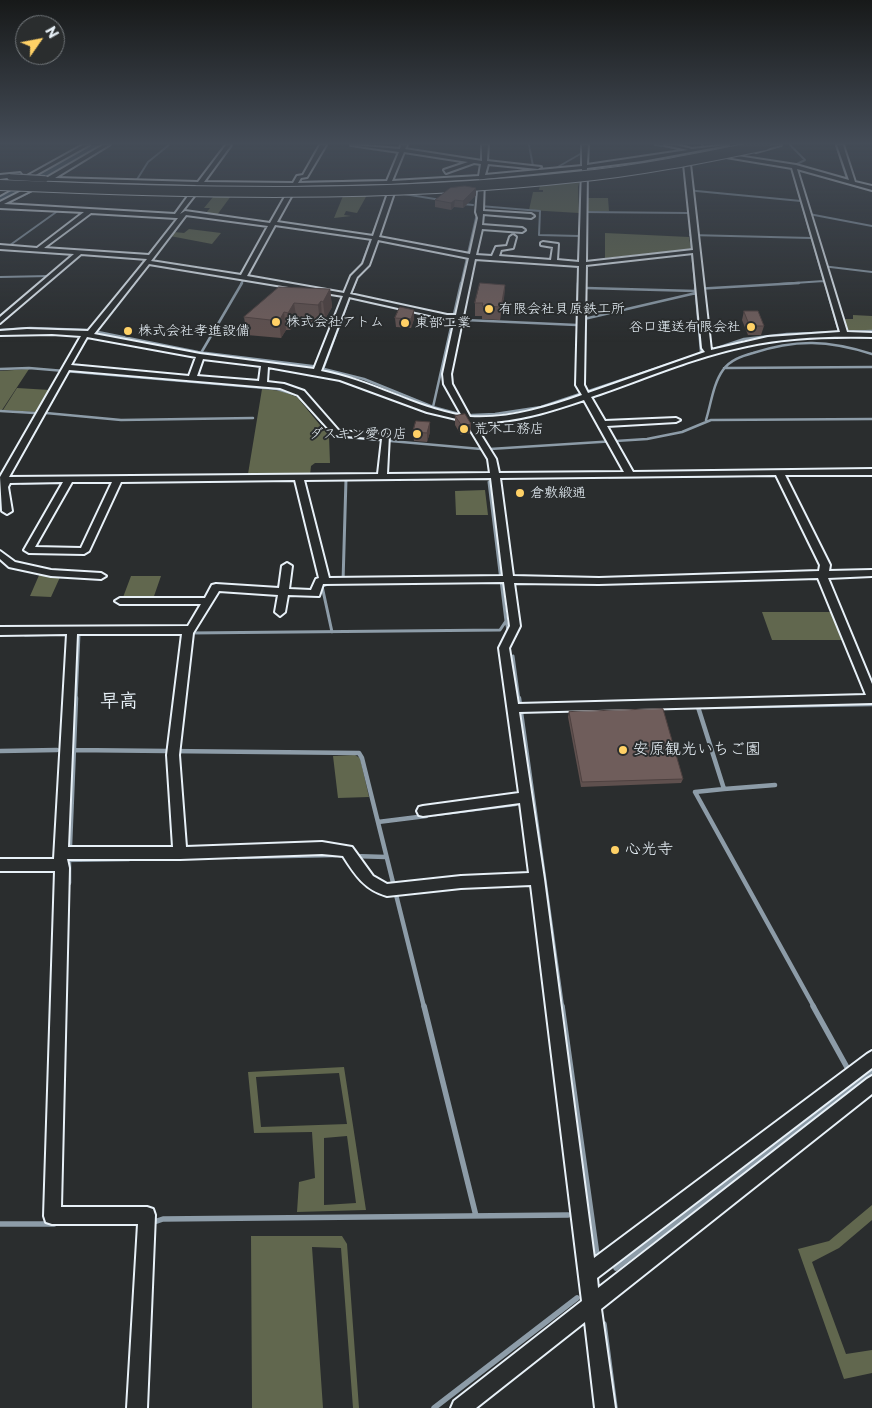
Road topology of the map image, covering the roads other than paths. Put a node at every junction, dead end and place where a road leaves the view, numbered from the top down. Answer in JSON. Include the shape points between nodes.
{"nodes":[{"id":1,"x":71,"y":211,"type":"edge"},
{"id":2,"x":182,"y":211,"type":"edge"},
{"id":3,"x":281,"y":211,"type":"edge"},
{"id":4,"x":384,"y":211,"type":"edge"},
{"id":5,"x":583,"y":211,"type":"edge"},
{"id":6,"x":692,"y":211,"type":"edge"},
{"id":7,"x":807,"y":211,"type":"edge"},
{"id":8,"x":90,"y":212,"type":"junction"},
{"id":9,"x":479,"y":212,"type":"joint"},
{"id":10,"x":179,"y":216,"type":"junction"},
{"id":11,"x":531,"y":216,"type":"dead end"},
{"id":12,"x":274,"y":224,"type":"junction"},
{"id":13,"x":479,"y":227,"type":"junction"},
{"id":14,"x":522,"y":230,"type":"dead end"},
{"id":15,"x":373,"y":237,"type":"junction"},
{"id":16,"x":513,"y":237,"type":"dead end"},
{"id":17,"x":543,"y":244,"type":"dead end"},
{"id":18,"x":4,"y":248,"type":"edge"},
{"id":19,"x":39,"y":250,"type":"junction"},
{"id":20,"x":696,"y":251,"type":"junction"},
{"id":21,"x":79,"y":253,"type":"junction"},
{"id":22,"x":469,"y":256,"type":"junction"},
{"id":23,"x":148,"y":258,"type":"junction"},
{"id":24,"x":495,"y":258,"type":"junction"},
{"id":25,"x":554,"y":261,"type":"junction"},
{"id":26,"x":580,"y":263,"type":"junction"},
{"id":27,"x":244,"y":277,"type":"junction"},
{"id":28,"x":348,"y":296,"type":"junction"},
{"id":29,"x":456,"y":317,"type":"junction"},
{"id":30,"x":0,"y":321,"type":"edge"},
{"id":31,"x":90,"y":332,"type":"junction"},
{"id":32,"x":844,"y":332,"type":"junction"},
{"id":33,"x":0,"y":333,"type":"edge"},
{"id":34,"x":872,"y":335,"type":"edge"},
{"id":35,"x":708,"y":351,"type":"junction"},
{"id":36,"x":200,"y":356,"type":"junction"},
{"id":37,"x":265,"y":364,"type":"junction"},
{"id":38,"x":66,"y":369,"type":"junction"},
{"id":39,"x":318,"y":369,"type":"junction"},
{"id":40,"x":192,"y":379,"type":"junction"},
{"id":41,"x":263,"y":384,"type":"junction"},
{"id":42,"x":584,"y":393,"type":"junction"},
{"id":43,"x":470,"y":420,"type":"junction"},
{"id":44,"x":676,"y":420,"type":"dead end"},
{"id":45,"x":603,"y":424,"type":"junction"},
{"id":46,"x":872,"y":472,"type":"edge"},
{"id":47,"x":630,"y":474,"type":"junction"},
{"id":48,"x":779,"y":474,"type":"junction"},
{"id":49,"x":382,"y":476,"type":"junction"},
{"id":50,"x":299,"y":477,"type":"junction"},
{"id":51,"x":495,"y":477,"type":"junction"},
{"id":52,"x":118,"y":478,"type":"junction"},
{"id":53,"x":3,"y":480,"type":"edge"},
{"id":54,"x":69,"y":480,"type":"junction"},
{"id":55,"x":7,"y":511,"type":"dead end"},
{"id":56,"x":0,"y":554,"type":"edge"},
{"id":57,"x":287,"y":566,"type":"dead end"},
{"id":58,"x":872,"y":572,"type":"edge"},
{"id":59,"x":823,"y":575,"type":"junction"},
{"id":60,"x":101,"y":576,"type":"dead end"},
{"id":61,"x":503,"y":579,"type":"junction"},
{"id":62,"x":325,"y":581,"type":"junction"},
{"id":63,"x":283,"y":591,"type":"junction"},
{"id":64,"x":120,"y":601,"type":"dead end"},
{"id":65,"x":208,"y":601,"type":"junction"},
{"id":66,"x":280,"y":612,"type":"dead end"},
{"id":67,"x":0,"y":631,"type":"edge"},
{"id":68,"x":188,"y":632,"type":"junction"},
{"id":69,"x":72,"y":633,"type":"junction"},
{"id":70,"x":872,"y":698,"type":"edge"},
{"id":71,"x":518,"y":708,"type":"junction"},
{"id":72,"x":173,"y":752,"type":"joint"},
{"id":73,"x":526,"y":798,"type":"junction"},
{"id":74,"x":422,"y":811,"type":"dead end"},
{"id":75,"x":180,"y":853,"type":"junction"},
{"id":76,"x":61,"y":859,"type":"junction"},
{"id":77,"x":0,"y":865,"type":"edge"},
{"id":78,"x":537,"y":879,"type":"junction"},
{"id":79,"x":872,"y":1059,"type":"edge"},
{"id":80,"x":872,"y":1084,"type":"edge"},
{"id":81,"x":589,"y":1274,"type":"junction"},
{"id":82,"x":592,"y":1306,"type":"junction"},
{"id":83,"x":137,"y":1408,"type":"edge"},
{"id":84,"x":461,"y":1408,"type":"edge"},
{"id":85,"x":605,"y":1408,"type":"edge"}],
"edges":[{"from":1,"to":8,"type":"street"},
{"from":2,"to":10,"type":"street"},
{"from":3,"to":12,"type":"street"},
{"from":4,"to":15,"type":"street"},
{"from":5,"to":26,"type":"street"},
{"from":6,"to":20,"type":"street"},
{"from":7,"to":32,"type":"street"},
{"from":8,"to":10,"type":"street"},
{"from":8,"to":19,"type":"street"},
{"from":9,"to":11,"type":"street"},
{"from":9,"to":13,"type":"street"},
{"from":10,"to":12,"type":"street","via":[[185,213]]},
{"from":10,"to":23,"type":"street"},
{"from":12,"to":15,"type":"street"},
{"from":12,"to":27,"type":"street"},
{"from":13,"to":14,"type":"street"},
{"from":13,"to":22,"type":"street"},
{"from":15,"to":22,"type":"street"},
{"from":15,"to":28,"type":"street","via":[[366,265],[354,276]]},
{"from":16,"to":24,"type":"street","via":[[510,248],[498,248]]},
{"from":17,"to":25,"type":"street","via":[[556,245]]},
{"from":18,"to":19,"type":"street"},
{"from":19,"to":21,"type":"street"},
{"from":20,"to":26,"type":"street"},
{"from":20,"to":35,"type":"street"},
{"from":21,"to":23,"type":"street"},
{"from":21,"to":30,"type":"street"},
{"from":22,"to":24,"type":"street"},
{"from":22,"to":29,"type":"street"},
{"from":23,"to":27,"type":"street"},
{"from":23,"to":31,"type":"street"},
{"from":24,"to":25,"type":"street"},
{"from":25,"to":26,"type":"street"},
{"from":26,"to":42,"type":"street","via":[[580,385]]},
{"from":27,"to":28,"type":"street"},
{"from":28,"to":29,"type":"street"},
{"from":28,"to":39,"type":"street"},
{"from":29,"to":43,"type":"street","via":[[448,384]]},
{"from":31,"to":33,"type":"street"},
{"from":31,"to":36,"type":"street"},
{"from":31,"to":38,"type":"street"},
{"from":32,"to":34,"type":"street"},
{"from":32,"to":35,"type":"street","via":[[770,339]]},
{"from":35,"to":42,"type":"street"},
{"from":36,"to":37,"type":"street"},
{"from":36,"to":40,"type":"street"},
{"from":37,"to":39,"type":"street"},
{"from":37,"to":41,"type":"street"},
{"from":38,"to":40,"type":"street"},
{"from":38,"to":53,"type":"street"},
{"from":39,"to":43,"type":"street","via":[[451,417]]},
{"from":40,"to":41,"type":"street"},
{"from":41,"to":49,"type":"street","via":[[302,393],[337,433],[386,437]]},
{"from":42,"to":43,"type":"street","via":[[541,412]]},
{"from":42,"to":45,"type":"street"},
{"from":43,"to":51,"type":"street","via":[[492,460]]},
{"from":44,"to":45,"type":"street"},
{"from":45,"to":47,"type":"street"},
{"from":46,"to":48,"type":"street"},
{"from":47,"to":48,"type":"street"},
{"from":47,"to":51,"type":"street"},
{"from":48,"to":59,"type":"street","via":[[825,565]]},
{"from":49,"to":50,"type":"street"},
{"from":49,"to":51,"type":"street"},
{"from":50,"to":52,"type":"street"},
{"from":50,"to":62,"type":"street"},
{"from":51,"to":61,"type":"street"},
{"from":52,"to":54,"type":"street"},
{"from":52,"to":54,"type":"street","via":[[84,551],[29,550]]},
{"from":53,"to":54,"type":"street"},
{"from":53,"to":55,"type":"street"},
{"from":56,"to":60,"type":"street","via":[[12,565],[51,573]]},
{"from":57,"to":63,"type":"street"},
{"from":58,"to":59,"type":"street"},
{"from":59,"to":61,"type":"street","via":[[599,581]]},
{"from":59,"to":70,"type":"street"},
{"from":61,"to":62,"type":"street"},
{"from":61,"to":71,"type":"street","via":[[515,626],[504,648]]},
{"from":62,"to":63,"type":"street","via":[[319,581],[315,594]]},
{"from":63,"to":65,"type":"street","via":[[216,587]]},
{"from":63,"to":66,"type":"street"},
{"from":64,"to":65,"type":"street"},
{"from":65,"to":68,"type":"street"},
{"from":67,"to":69,"type":"street"},
{"from":68,"to":69,"type":"street"},
{"from":68,"to":72,"type":"street"},
{"from":69,"to":76,"type":"street"},
{"from":70,"to":71,"type":"street"},
{"from":71,"to":73,"type":"street"},
{"from":72,"to":75,"type":"street"},
{"from":73,"to":74,"type":"street"},
{"from":73,"to":78,"type":"street"},
{"from":75,"to":76,"type":"street"},
{"from":75,"to":78,"type":"street","via":[[322,848],[347,851],[371,885],[378,889]]},
{"from":76,"to":77,"type":"street"},
{"from":76,"to":83,"type":"street","via":[[52,1216],[147,1215]]},
{"from":78,"to":81,"type":"street"},
{"from":79,"to":81,"type":"street"},
{"from":80,"to":82,"type":"street"},
{"from":81,"to":82,"type":"street"},
{"from":82,"to":84,"type":"street"},
{"from":82,"to":85,"type":"street"}]}
